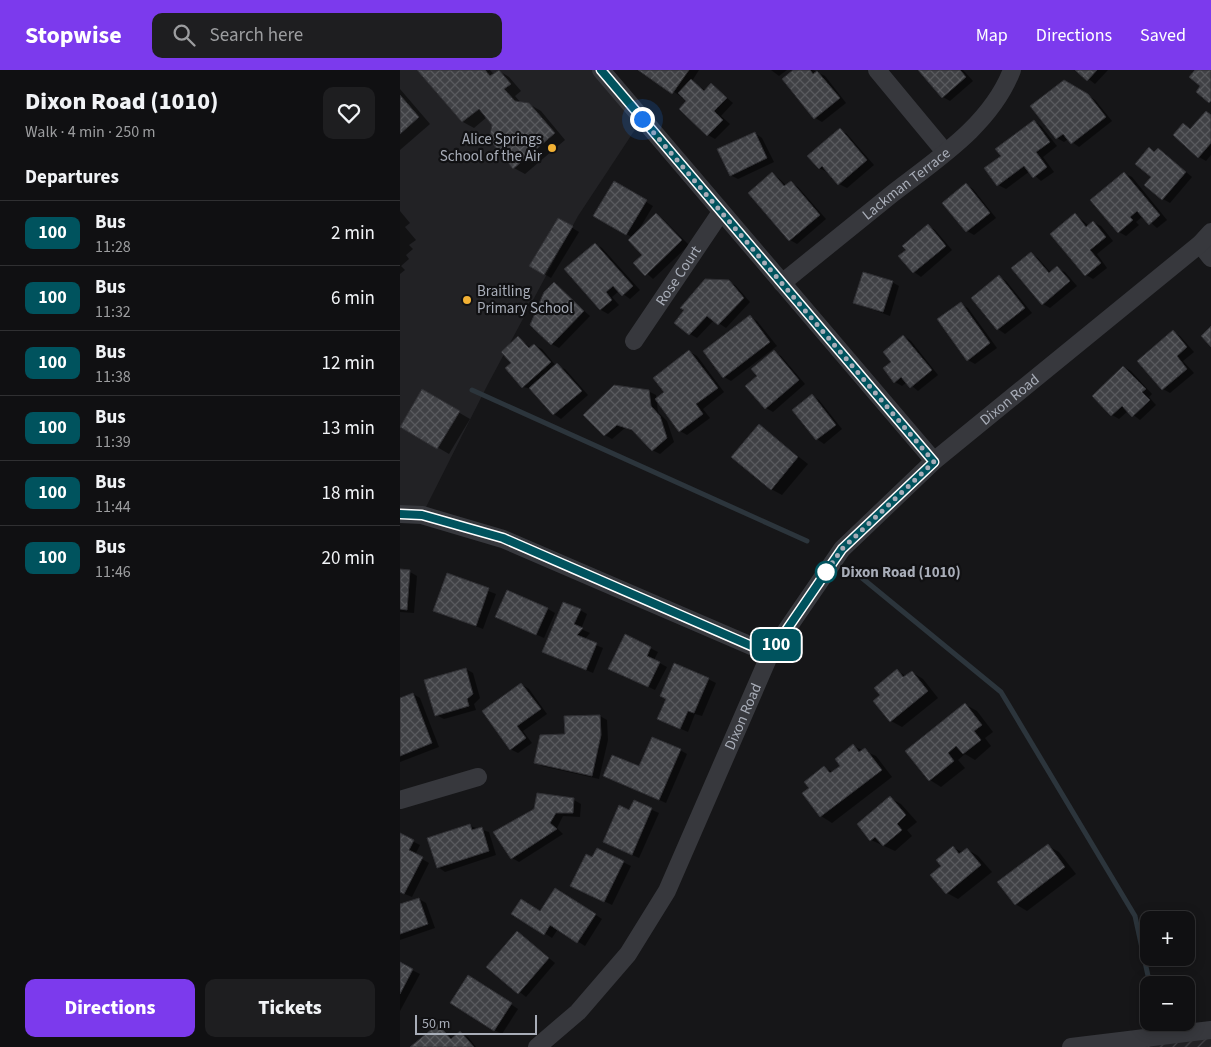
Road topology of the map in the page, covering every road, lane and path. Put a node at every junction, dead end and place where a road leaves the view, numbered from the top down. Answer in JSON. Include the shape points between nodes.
{"nodes":[{"id":1,"x":601,"y":70,"type":"edge"},
{"id":2,"x":877,"y":70,"type":"edge"},
{"id":3,"x":1012,"y":70,"type":"edge"},
{"id":4,"x":945,"y":152,"type":"junction"},
{"id":5,"x":721,"y":212,"type":"junction"},
{"id":6,"x":1205,"y":238,"type":"edge"},
{"id":7,"x":1211,"y":258,"type":"edge"},
{"id":8,"x":782,"y":282,"type":"junction"},
{"id":9,"x":634,"y":341,"type":"dead end"},
{"id":10,"x":934,"y":462,"type":"junction"},
{"id":11,"x":400,"y":514,"type":"edge"},
{"id":12,"x":770,"y":654,"type":"junction"},
{"id":13,"x":478,"y":777,"type":"dead end"},
{"id":14,"x":400,"y":800,"type":"edge"},
{"id":15,"x":1211,"y":1030,"type":"edge"},
{"id":16,"x":537,"y":1047,"type":"edge"},
{"id":17,"x":1071,"y":1047,"type":"edge"}],
"edges":[{"from":1,"to":5,"type":"street"},
{"from":2,"to":4,"type":"street"},
{"from":3,"to":4,"type":"street","name":"Lackman Terrace","via":[[996,101],[982,119]]},
{"from":4,"to":8,"type":"street","name":"Lackman Terrace"},
{"from":5,"to":8,"type":"street"},
{"from":5,"to":9,"type":"street","name":"Rose Court"},
{"from":6,"to":7,"type":"street","name":"Dixon Road"},
{"from":6,"to":10,"type":"street","name":"Dixon Road"},
{"from":8,"to":10,"type":"street"},
{"from":10,"to":12,"type":"street","name":"Dixon Road","via":[[842,549]]},
{"from":11,"to":12,"type":"street","via":[[422,515],[503,538]]},
{"from":12,"to":16,"type":"street","name":"Dixon Road","via":[[667,891],[628,954],[578,1012]]},
{"from":13,"to":14,"type":"street"},
{"from":15,"to":17,"type":"street"}]}
